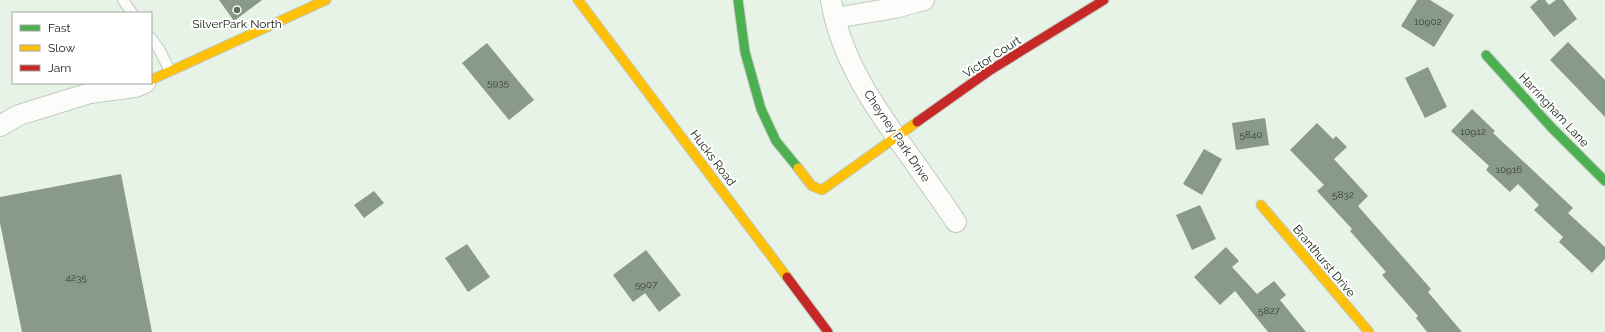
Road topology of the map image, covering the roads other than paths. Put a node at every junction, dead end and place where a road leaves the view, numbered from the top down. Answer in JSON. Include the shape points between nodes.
{"nodes":[{"id":1,"x":123,"y":0,"type":"edge"},
{"id":2,"x":326,"y":0,"type":"edge"},
{"id":3,"x":578,"y":0,"type":"edge"},
{"id":4,"x":738,"y":0,"type":"edge"},
{"id":5,"x":924,"y":0,"type":"edge"},
{"id":6,"x":1104,"y":0,"type":"edge"},
{"id":7,"x":833,"y":9,"type":"edge"},
{"id":8,"x":131,"y":12,"type":"edge"},
{"id":9,"x":152,"y":39,"type":"edge"},
{"id":10,"x":1486,"y":55,"type":"dead end"},
{"id":11,"x":170,"y":72,"type":"junction"},
{"id":12,"x":152,"y":80,"type":"edge"},
{"id":13,"x":142,"y":84,"type":"edge"},
{"id":14,"x":0,"y":126,"type":"edge"},
{"id":15,"x":895,"y":137,"type":"junction"},
{"id":16,"x":1605,"y":181,"type":"edge"},
{"id":17,"x":1261,"y":205,"type":"dead end"},
{"id":18,"x":956,"y":222,"type":"dead end"},
{"id":19,"x":828,"y":332,"type":"edge"},
{"id":20,"x":1369,"y":332,"type":"edge"}],
"edges":[{"from":1,"to":8,"type":"lane"},
{"from":2,"to":11,"type":"street"},
{"from":3,"to":19,"type":"street","name":"Hucks Road"},
{"from":4,"to":15,"type":"street","name":"Victor Court","via":[[745,52],[761,109],[776,142],[812,186],[822,190]]},
{"from":5,"to":7,"type":"street","via":[[895,8]]},
{"from":6,"to":15,"type":"street","name":"Victor Court","via":[[989,71]]},
{"from":7,"to":15,"type":"street","name":"Cheyney Park Drive","via":[[842,41],[856,73]]},
{"from":9,"to":11,"type":"lane"},
{"from":10,"to":16,"type":"street","name":"Harringham Lane","via":[[1551,127]]},
{"from":11,"to":12,"type":"street"},
{"from":13,"to":14,"type":"street","via":[[90,93],[19,115]]},
{"from":15,"to":18,"type":"street","name":"Cheyney Park Drive"},
{"from":17,"to":20,"type":"street","name":"Branthurst Drive"}]}
